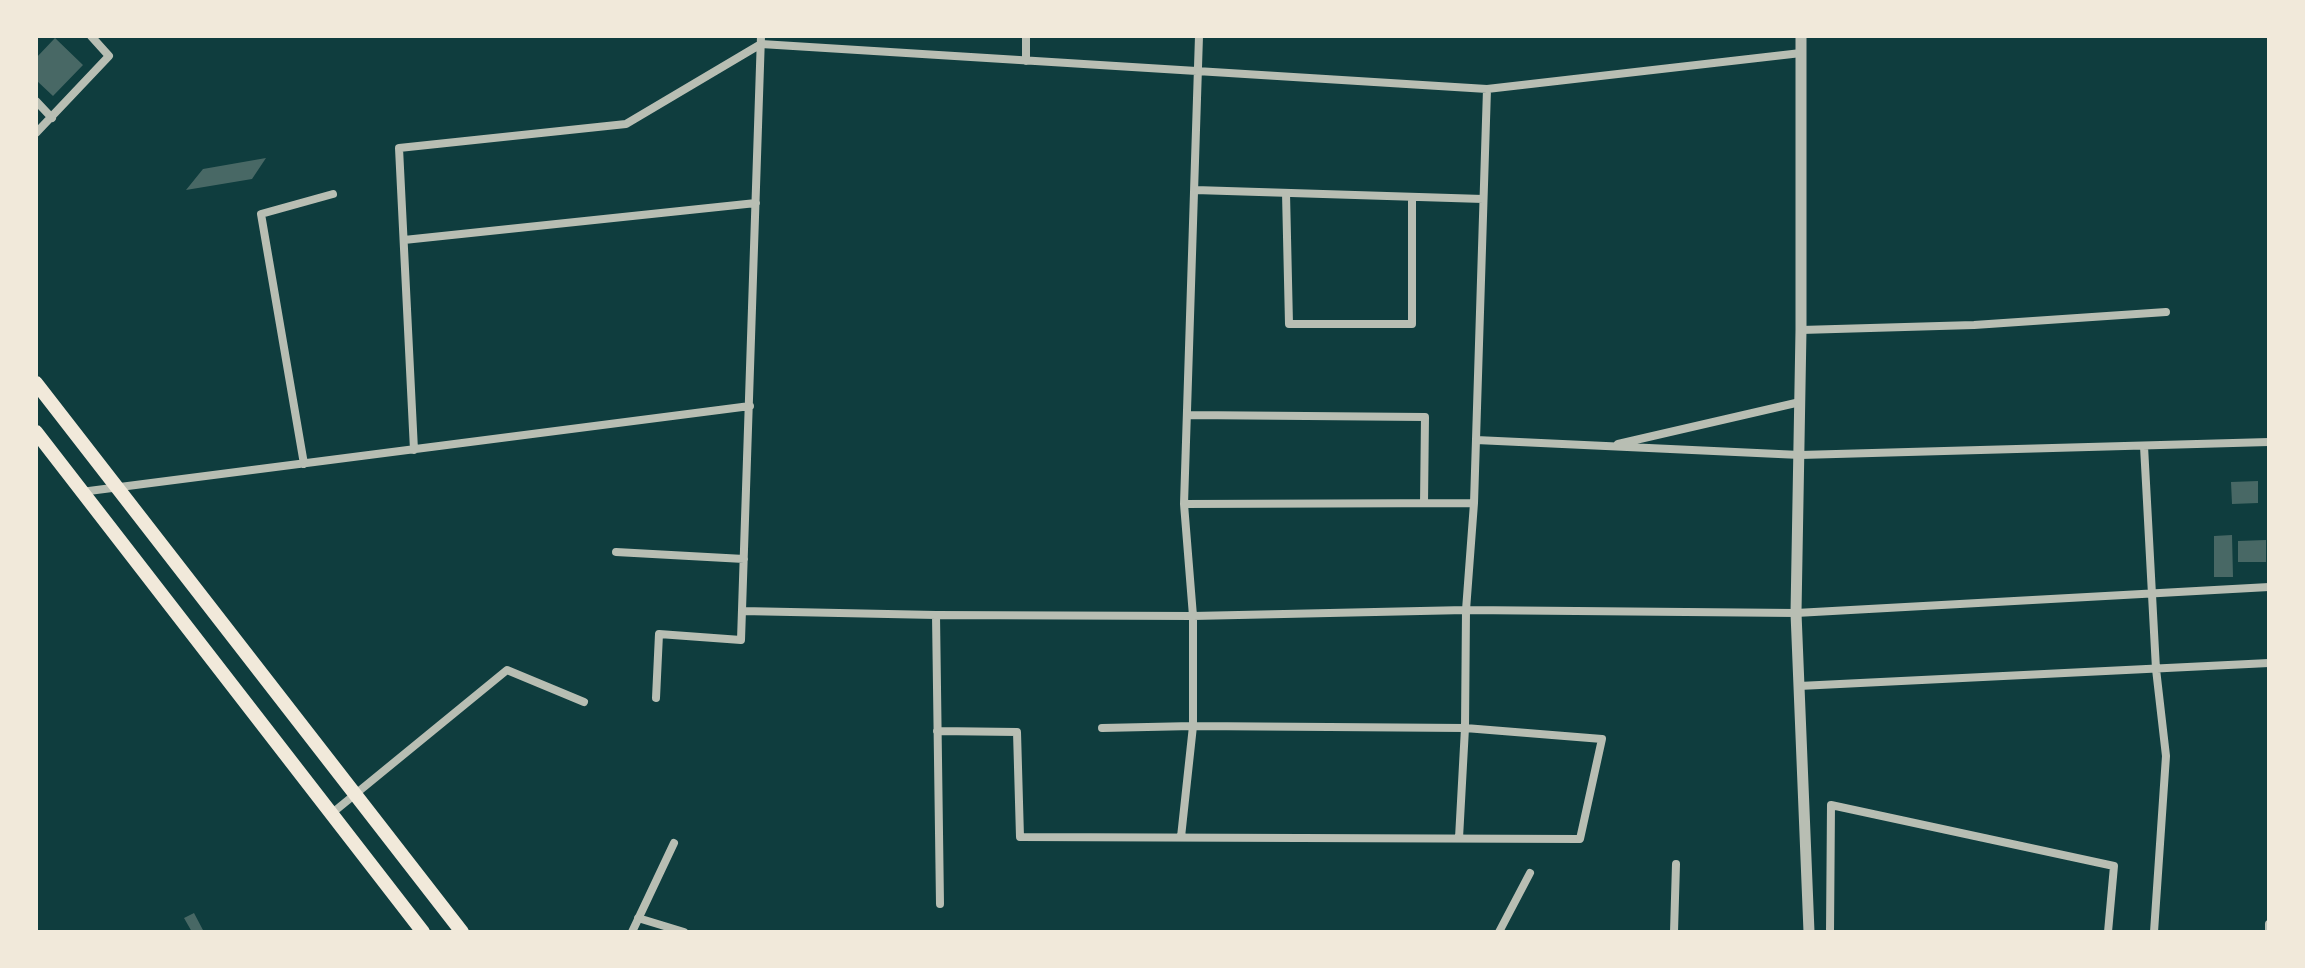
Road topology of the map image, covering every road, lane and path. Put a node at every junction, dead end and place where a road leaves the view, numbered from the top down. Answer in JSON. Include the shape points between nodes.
{"nodes":[{"id":1,"x":91,"y":36,"type":"edge"},
{"id":2,"x":1026,"y":36,"type":"edge"},
{"id":3,"x":1199,"y":36,"type":"edge"},
{"id":4,"x":1801,"y":36,"type":"edge"},
{"id":5,"x":761,"y":40,"type":"edge"},
{"id":6,"x":1801,"y":53,"type":"junction"},
{"id":7,"x":1026,"y":61,"type":"junction"},
{"id":8,"x":1199,"y":71,"type":"junction"},
{"id":9,"x":1487,"y":89,"type":"junction"},
{"id":10,"x":36,"y":101,"type":"edge"},
{"id":11,"x":52,"y":118,"type":"junction"},
{"id":12,"x":36,"y":133,"type":"edge"},
{"id":13,"x":1195,"y":190,"type":"junction"},
{"id":14,"x":1286,"y":193,"type":"junction"},
{"id":15,"x":333,"y":194,"type":"dead end"},
{"id":16,"x":1412,"y":197,"type":"junction"},
{"id":17,"x":1483,"y":199,"type":"junction"},
{"id":18,"x":756,"y":203,"type":"junction"},
{"id":19,"x":404,"y":240,"type":"junction"},
{"id":20,"x":2166,"y":312,"type":"dead end"},
{"id":21,"x":1801,"y":330,"type":"junction"},
{"id":22,"x":36,"y":383,"type":"edge"},
{"id":23,"x":1800,"y":402,"type":"junction"},
{"id":24,"x":750,"y":406,"type":"junction"},
{"id":25,"x":1188,"y":415,"type":"junction"},
{"id":26,"x":36,"y":432,"type":"edge"},
{"id":27,"x":1476,"y":440,"type":"junction"},
{"id":28,"x":2269,"y":442,"type":"edge"},
{"id":29,"x":2144,"y":446,"type":"junction"},
{"id":30,"x":1608,"y":447,"type":"junction"},
{"id":31,"x":414,"y":450,"type":"junction"},
{"id":32,"x":1800,"y":455,"type":"junction"},
{"id":33,"x":304,"y":464,"type":"junction"},
{"id":34,"x":115,"y":487,"type":"junction"},
{"id":35,"x":81,"y":492,"type":"junction"},
{"id":36,"x":1424,"y":503,"type":"junction"},
{"id":37,"x":1474,"y":503,"type":"junction"},
{"id":38,"x":1184,"y":504,"type":"junction"},
{"id":39,"x":616,"y":552,"type":"dead end"},
{"id":40,"x":744,"y":559,"type":"junction"},
{"id":41,"x":2269,"y":587,"type":"edge"},
{"id":42,"x":2151,"y":593,"type":"junction"},
{"id":43,"x":1466,"y":610,"type":"junction"},
{"id":44,"x":742,"y":611,"type":"junction"},
{"id":45,"x":1796,"y":613,"type":"junction"},
{"id":46,"x":936,"y":615,"type":"junction"},
{"id":47,"x":1193,"y":616,"type":"junction"},
{"id":48,"x":2269,"y":663,"type":"edge"},
{"id":49,"x":2156,"y":669,"type":"junction"},
{"id":50,"x":1799,"y":686,"type":"junction"},
{"id":51,"x":656,"y":698,"type":"dead end"},
{"id":52,"x":584,"y":702,"type":"dead end"},
{"id":53,"x":1193,"y":726,"type":"junction"},
{"id":54,"x":1102,"y":728,"type":"dead end"},
{"id":55,"x":1465,"y":728,"type":"junction"},
{"id":56,"x":937,"y":731,"type":"junction"},
{"id":57,"x":355,"y":795,"type":"junction"},
{"id":58,"x":331,"y":814,"type":"junction"},
{"id":59,"x":1181,"y":837,"type":"junction"},
{"id":60,"x":1459,"y":838,"type":"junction"},
{"id":61,"x":674,"y":843,"type":"dead end"},
{"id":62,"x":1676,"y":864,"type":"dead end"},
{"id":63,"x":1530,"y":873,"type":"dead end"},
{"id":64,"x":940,"y":904,"type":"dead end"},
{"id":65,"x":638,"y":918,"type":"junction"},
{"id":66,"x":2269,"y":924,"type":"edge"},
{"id":67,"x":423,"y":932,"type":"edge"},
{"id":68,"x":462,"y":932,"type":"edge"},
{"id":69,"x":632,"y":932,"type":"edge"},
{"id":70,"x":684,"y":932,"type":"edge"},
{"id":71,"x":1499,"y":932,"type":"edge"},
{"id":72,"x":1674,"y":932,"type":"edge"},
{"id":73,"x":1809,"y":932,"type":"edge"},
{"id":74,"x":1830,"y":932,"type":"edge"},
{"id":75,"x":2108,"y":932,"type":"edge"},
{"id":76,"x":2154,"y":932,"type":"edge"},
{"id":77,"x":2268,"y":932,"type":"edge"}],
"edges":[{"from":1,"to":11,"type":"street","via":[[109,56]]},
{"from":2,"to":7,"type":"street"},
{"from":3,"to":8,"type":"street"},
{"from":4,"to":6,"type":"street"},
{"from":5,"to":7,"type":"street"},
{"from":5,"to":18,"type":"street"},
{"from":5,"to":19,"type":"street","via":[[626,124],[399,148]]},
{"from":6,"to":9,"type":"street"},
{"from":6,"to":21,"type":"street"},
{"from":7,"to":8,"type":"street"},
{"from":8,"to":9,"type":"street"},
{"from":8,"to":13,"type":"street"},
{"from":9,"to":17,"type":"street"},
{"from":10,"to":11,"type":"street"},
{"from":11,"to":12,"type":"street"},
{"from":13,"to":14,"type":"street"},
{"from":13,"to":25,"type":"street"},
{"from":14,"to":16,"type":"street"},
{"from":14,"to":16,"type":"street","via":[[1289,324],[1412,324]]},
{"from":15,"to":33,"type":"street","via":[[261,214]]},
{"from":16,"to":17,"type":"street"},
{"from":17,"to":27,"type":"street"},
{"from":18,"to":19,"type":"street"},
{"from":18,"to":24,"type":"street"},
{"from":19,"to":31,"type":"street"},
{"from":20,"to":21,"type":"street"},
{"from":21,"to":23,"type":"street"},
{"from":22,"to":34,"type":"main road"},
{"from":23,"to":30,"type":"street"},
{"from":23,"to":32,"type":"street"},
{"from":24,"to":31,"type":"street"},
{"from":24,"to":40,"type":"street"},
{"from":25,"to":36,"type":"street","via":[[1425,417]]},
{"from":25,"to":38,"type":"street"},
{"from":26,"to":35,"type":"main road"},
{"from":27,"to":30,"type":"street"},
{"from":27,"to":37,"type":"street"},
{"from":28,"to":29,"type":"street"},
{"from":29,"to":32,"type":"street"},
{"from":29,"to":42,"type":"street"},
{"from":30,"to":32,"type":"street"},
{"from":31,"to":33,"type":"street"},
{"from":32,"to":45,"type":"street"},
{"from":33,"to":34,"type":"street"},
{"from":34,"to":35,"type":"street"},
{"from":34,"to":57,"type":"main road"},
{"from":35,"to":58,"type":"main road"},
{"from":36,"to":37,"type":"street"},
{"from":36,"to":38,"type":"street"},
{"from":37,"to":43,"type":"street"},
{"from":38,"to":47,"type":"street"},
{"from":39,"to":40,"type":"street"},
{"from":40,"to":44,"type":"street"},
{"from":41,"to":42,"type":"street"},
{"from":42,"to":45,"type":"street"},
{"from":42,"to":49,"type":"street"},
{"from":43,"to":45,"type":"street"},
{"from":43,"to":47,"type":"street"},
{"from":43,"to":55,"type":"street"},
{"from":44,"to":46,"type":"street"},
{"from":44,"to":51,"type":"street","via":[[741,640],[659,634]]},
{"from":45,"to":50,"type":"street"},
{"from":46,"to":47,"type":"street"},
{"from":46,"to":56,"type":"street"},
{"from":47,"to":53,"type":"street"},
{"from":48,"to":49,"type":"street"},
{"from":49,"to":50,"type":"street"},
{"from":49,"to":76,"type":"street","via":[[2166,756]]},
{"from":50,"to":73,"type":"street"},
{"from":52,"to":57,"type":"street","via":[[507,670]]},
{"from":53,"to":54,"type":"street"},
{"from":53,"to":55,"type":"street"},
{"from":53,"to":59,"type":"street"},
{"from":55,"to":60,"type":"street"},
{"from":55,"to":60,"type":"street","via":[[1602,739],[1580,839]]},
{"from":56,"to":59,"type":"street","via":[[1017,732],[1020,837]]},
{"from":56,"to":64,"type":"street"},
{"from":57,"to":58,"type":"street"},
{"from":57,"to":68,"type":"main road"},
{"from":58,"to":67,"type":"main road"},
{"from":59,"to":60,"type":"street"},
{"from":61,"to":65,"type":"street"},
{"from":62,"to":72,"type":"street"},
{"from":63,"to":71,"type":"street"},
{"from":65,"to":69,"type":"street"},
{"from":65,"to":70,"type":"street"},
{"from":66,"to":77,"type":"street"},
{"from":74,"to":75,"type":"street","via":[[1831,805],[2114,866]]}]}
